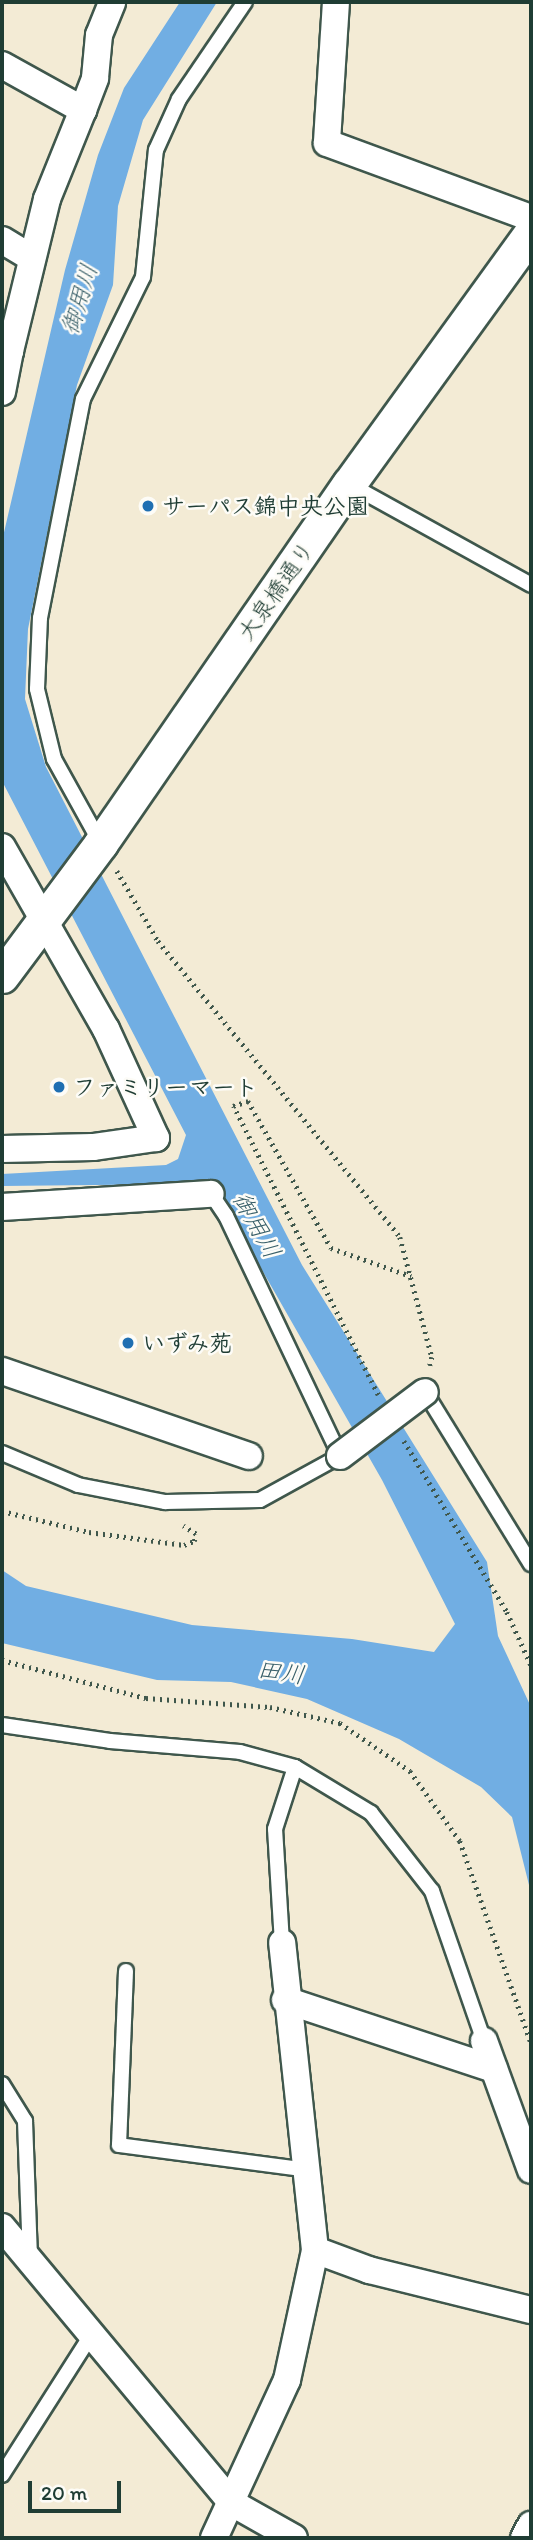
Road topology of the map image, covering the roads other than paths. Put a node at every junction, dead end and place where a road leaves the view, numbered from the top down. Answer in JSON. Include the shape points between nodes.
{"nodes":[{"id":1,"x":112,"y":2,"type":"edge"},
{"id":2,"x":245,"y":2,"type":"edge"},
{"id":3,"x":336,"y":2,"type":"edge"},
{"id":4,"x":2,"y":65,"type":"edge"},
{"id":5,"x":83,"y":110,"type":"junction"},
{"id":6,"x":531,"y":218,"type":"edge"},
{"id":7,"x":531,"y":233,"type":"edge"},
{"id":8,"x":2,"y":240,"type":"edge"},
{"id":9,"x":32,"y":258,"type":"junction"},
{"id":10,"x":6,"y":356,"type":"edge"},
{"id":11,"x":2,"y":391,"type":"edge"},
{"id":12,"x":349,"y":484,"type":"junction"},
{"id":13,"x":531,"y":585,"type":"edge"},
{"id":14,"x":99,"y":846,"type":"junction"},
{"id":15,"x":2,"y":847,"type":"edge"},
{"id":16,"x":43,"y":919,"type":"junction"},
{"id":17,"x":2,"y":976,"type":"edge"},
{"id":18,"x":2,"y":1149,"type":"edge"},
{"id":19,"x":211,"y":1194,"type":"joint"},
{"id":20,"x":2,"y":1207,"type":"edge"},
{"id":21,"x":2,"y":1371,"type":"edge"},
{"id":22,"x":425,"y":1392,"type":"joint"},
{"id":23,"x":2,"y":1452,"type":"edge"},
{"id":24,"x":340,"y":1455,"type":"junction"},
{"id":25,"x":249,"y":1456,"type":"dead end"},
{"id":26,"x":531,"y":1564,"type":"edge"},
{"id":27,"x":2,"y":1725,"type":"edge"},
{"id":28,"x":295,"y":1767,"type":"junction"},
{"id":29,"x":282,"y":1944,"type":"joint"},
{"id":30,"x":126,"y":1971,"type":"dead end"},
{"id":31,"x":285,"y":2000,"type":"junction"},
{"id":32,"x":484,"y":2041,"type":"joint"},
{"id":33,"x":494,"y":2069,"type":"junction"},
{"id":34,"x":2,"y":2084,"type":"edge"},
{"id":35,"x":309,"y":2170,"type":"junction"},
{"id":36,"x":531,"y":2170,"type":"edge"},
{"id":37,"x":2,"y":2227,"type":"edge"},
{"id":38,"x":314,"y":2250,"type":"junction"},
{"id":39,"x":30,"y":2256,"type":"junction"},
{"id":40,"x":531,"y":2310,"type":"edge"},
{"id":41,"x":93,"y":2332,"type":"junction"},
{"id":42,"x":3,"y":2469,"type":"edge"},
{"id":43,"x":232,"y":2503,"type":"junction"},
{"id":44,"x":531,"y":2525,"type":"edge"},
{"id":45,"x":214,"y":2538,"type":"edge"},
{"id":46,"x":294,"y":2538,"type":"edge"},
{"id":47,"x":524,"y":2538,"type":"edge"}],
"edges":[{"from":1,"to":5,"type":"street","via":[[99,35],[95,78]]},
{"from":2,"to":14,"type":"lane","via":[[179,99],[156,150],[143,277],[83,399],[40,618],[37,689],[54,759]]},
{"from":3,"to":6,"type":"street","via":[[327,143]]},
{"from":4,"to":5,"type":"street"},
{"from":5,"to":9,"type":"street","via":[[47,199]]},
{"from":7,"to":12,"type":"street","name":"大泉橋通り"},
{"from":8,"to":9,"type":"street"},
{"from":9,"to":10,"type":"street"},
{"from":10,"to":11,"type":"street"},
{"from":12,"to":13,"type":"lane"},
{"from":12,"to":14,"type":"street","name":"大泉橋通り"},
{"from":14,"to":16,"type":"street","name":"大泉橋通り"},
{"from":15,"to":16,"type":"street"},
{"from":16,"to":17,"type":"street"},
{"from":16,"to":18,"type":"street","via":[[106,1029],[156,1138],[93,1147]]},
{"from":19,"to":20,"type":"street"},
{"from":19,"to":24,"type":"lane","via":[[226,1216]]},
{"from":21,"to":25,"type":"street"},
{"from":22,"to":24,"type":"street","bridge":true},
{"from":22,"to":26,"type":"lane"},
{"from":23,"to":24,"type":"lane","via":[[78,1485],[165,1502],[260,1500]]},
{"from":27,"to":28,"type":"lane","via":[[110,1741],[240,1752]]},
{"from":28,"to":29,"type":"lane","via":[[275,1829]]},
{"from":28,"to":32,"type":"lane","via":[[371,1813],[432,1891]]},
{"from":29,"to":31,"type":"street"},
{"from":30,"to":35,"type":"lane","via":[[119,2145]]},
{"from":31,"to":33,"type":"street"},
{"from":31,"to":35,"type":"street"},
{"from":32,"to":33,"type":"street"},
{"from":33,"to":36,"type":"street"},
{"from":34,"to":39,"type":"lane","via":[[25,2121]]},
{"from":35,"to":38,"type":"street"},
{"from":37,"to":39,"type":"street"},
{"from":38,"to":40,"type":"street","via":[[369,2270]]},
{"from":38,"to":43,"type":"street","via":[[287,2380]]},
{"from":39,"to":41,"type":"street"},
{"from":41,"to":42,"type":"lane"},
{"from":41,"to":43,"type":"street"},
{"from":43,"to":45,"type":"street"},
{"from":43,"to":46,"type":"street"},
{"from":44,"to":47,"type":"street"}]}
